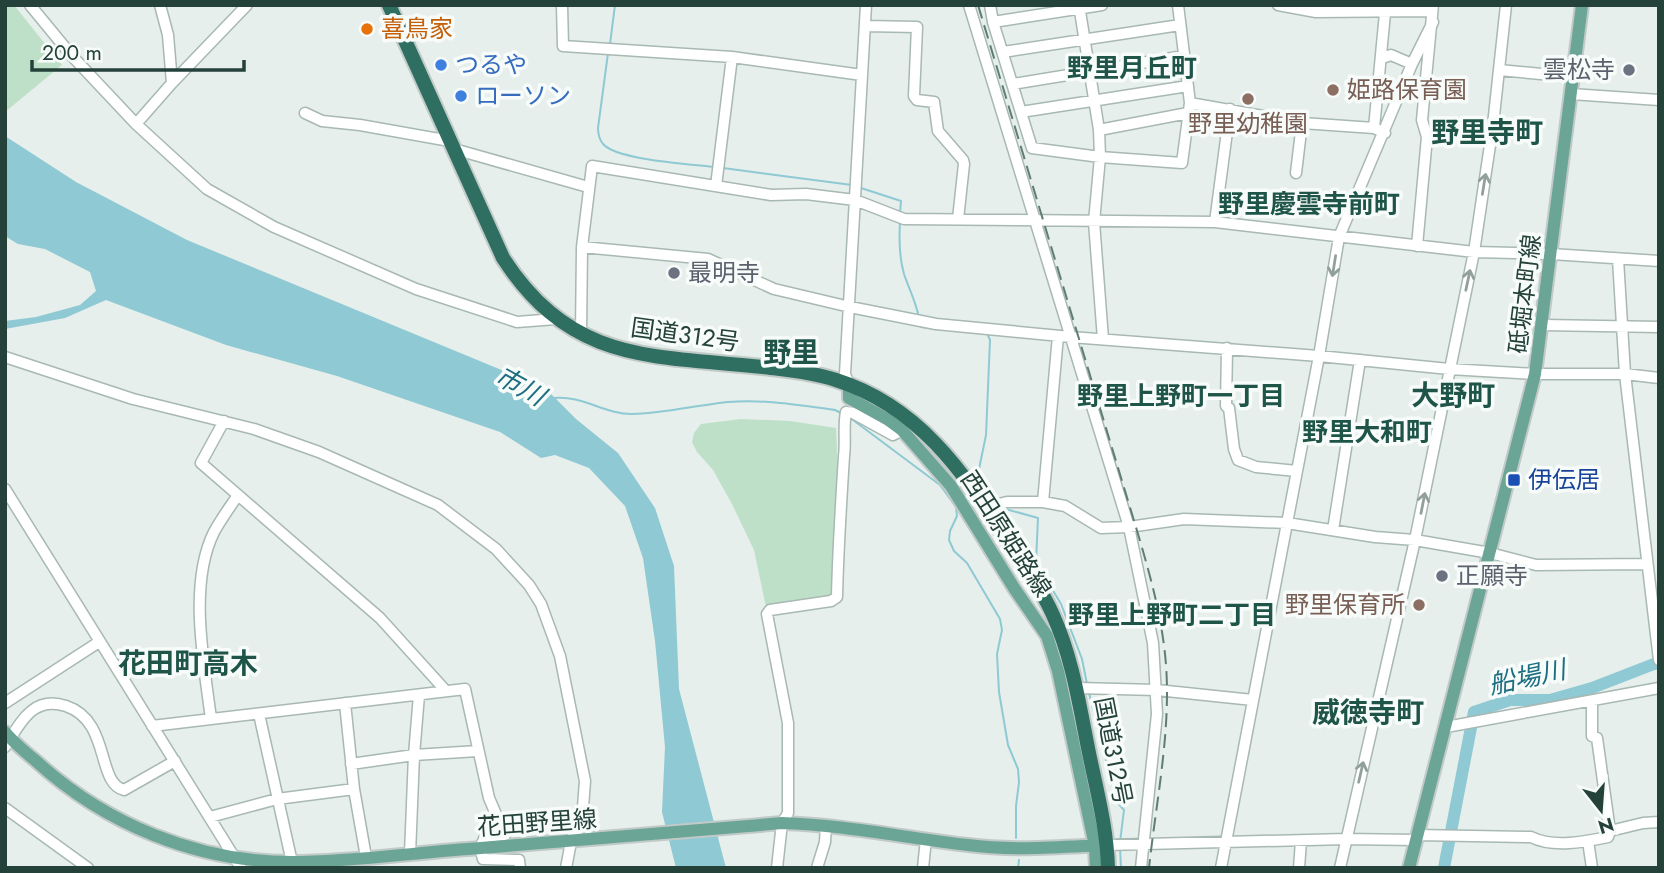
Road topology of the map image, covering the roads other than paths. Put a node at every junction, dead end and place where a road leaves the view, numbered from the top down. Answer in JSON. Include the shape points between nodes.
{"nodes":[{"id":1,"x":30,"y":5,"type":"edge"},
{"id":2,"x":160,"y":5,"type":"edge"},
{"id":3,"x":247,"y":5,"type":"edge"},
{"id":4,"x":389,"y":5,"type":"edge"},
{"id":5,"x":562,"y":5,"type":"edge"},
{"id":6,"x":866,"y":5,"type":"edge"},
{"id":7,"x":969,"y":5,"type":"edge"},
{"id":8,"x":990,"y":5,"type":"edge"},
{"id":9,"x":1102,"y":5,"type":"edge"},
{"id":10,"x":1178,"y":5,"type":"edge"},
{"id":11,"x":1278,"y":5,"type":"edge"},
{"id":12,"x":1506,"y":5,"type":"edge"},
{"id":13,"x":1582,"y":5,"type":"edge"},
{"id":14,"x":1080,"y":7,"type":"edge"},
{"id":15,"x":1384,"y":9,"type":"edge"},
{"id":16,"x":1433,"y":13,"type":"edge"},
{"id":17,"x":993,"y":22,"type":"junction"},
{"id":18,"x":1180,"y":25,"type":"junction"},
{"id":19,"x":865,"y":26,"type":"junction"},
{"id":20,"x":1086,"y":40,"type":"junction"},
{"id":21,"x":1003,"y":52,"type":"junction"},
{"id":22,"x":1184,"y":56,"type":"junction"},
{"id":23,"x":732,"y":57,"type":"junction"},
{"id":24,"x":1382,"y":58,"type":"junction"},
{"id":25,"x":1412,"y":64,"type":"junction"},
{"id":26,"x":1499,"y":70,"type":"junction"},
{"id":27,"x":1090,"y":71,"type":"junction"},
{"id":28,"x":862,"y":75,"type":"junction"},
{"id":29,"x":1573,"y":77,"type":"junction"},
{"id":30,"x":172,"y":83,"type":"junction"},
{"id":31,"x":1013,"y":84,"type":"junction"},
{"id":32,"x":1188,"y":86,"type":"junction"},
{"id":33,"x":1571,"y":94,"type":"junction"},
{"id":34,"x":1659,"y":100,"type":"edge"},
{"id":35,"x":1096,"y":101,"type":"junction"},
{"id":36,"x":1189,"y":108,"type":"junction"},
{"id":37,"x":1230,"y":109,"type":"junction"},
{"id":38,"x":1021,"y":112,"type":"junction"},
{"id":39,"x":305,"y":113,"type":"dead end"},
{"id":40,"x":1302,"y":123,"type":"junction"},
{"id":41,"x":136,"y":124,"type":"junction"},
{"id":42,"x":1374,"y":128,"type":"junction"},
{"id":43,"x":1099,"y":130,"type":"junction"},
{"id":44,"x":1385,"y":133,"type":"junction"},
{"id":45,"x":452,"y":145,"type":"junction"},
{"id":46,"x":1100,"y":157,"type":"junction"},
{"id":47,"x":1296,"y":173,"type":"dead end"},
{"id":48,"x":716,"y":186,"type":"junction"},
{"id":49,"x":588,"y":187,"type":"junction"},
{"id":50,"x":856,"y":200,"type":"junction"},
{"id":51,"x":958,"y":219,"type":"junction"},
{"id":52,"x":1034,"y":221,"type":"junction"},
{"id":53,"x":1094,"y":222,"type":"junction"},
{"id":54,"x":1216,"y":222,"type":"junction"},
{"id":55,"x":1339,"y":237,"type":"junction"},
{"id":56,"x":1417,"y":246,"type":"junction"},
{"id":57,"x":582,"y":247,"type":"junction"},
{"id":58,"x":1474,"y":252,"type":"junction"},
{"id":59,"x":1552,"y":254,"type":"junction"},
{"id":60,"x":1618,"y":259,"type":"junction"},
{"id":61,"x":1659,"y":261,"type":"edge"},
{"id":62,"x":850,"y":307,"type":"junction"},
{"id":63,"x":556,"y":318,"type":"junction"},
{"id":64,"x":1543,"y":325,"type":"junction"},
{"id":65,"x":1623,"y":327,"type":"junction"},
{"id":66,"x":1659,"y":327,"type":"edge"},
{"id":67,"x":581,"y":333,"type":"junction"},
{"id":68,"x":1058,"y":336,"type":"junction"},
{"id":69,"x":1071,"y":337,"type":"junction"},
{"id":70,"x":1102,"y":339,"type":"junction"},
{"id":71,"x":1227,"y":348,"type":"junction"},
{"id":72,"x":1319,"y":356,"type":"junction"},
{"id":73,"x":5,"y":357,"type":"edge"},
{"id":74,"x":1360,"y":360,"type":"junction"},
{"id":75,"x":1449,"y":369,"type":"junction"},
{"id":76,"x":1535,"y":374,"type":"junction"},
{"id":77,"x":1625,"y":374,"type":"junction"},
{"id":78,"x":1659,"y":378,"type":"edge"},
{"id":79,"x":849,"y":385,"type":"junction"},
{"id":80,"x":225,"y":421,"type":"junction"},
{"id":81,"x":902,"y":430,"type":"junction"},
{"id":82,"x":1297,"y":471,"type":"junction"},
{"id":83,"x":5,"y":489,"type":"edge"},
{"id":84,"x":238,"y":495,"type":"junction"},
{"id":85,"x":1043,"y":502,"type":"junction"},
{"id":86,"x":986,"y":507,"type":"junction"},
{"id":87,"x":1287,"y":523,"type":"junction"},
{"id":88,"x":1129,"y":527,"type":"junction"},
{"id":89,"x":1333,"y":530,"type":"junction"},
{"id":90,"x":1416,"y":540,"type":"junction"},
{"id":91,"x":1659,"y":548,"type":"edge"},
{"id":92,"x":1646,"y":549,"type":"junction"},
{"id":93,"x":1490,"y":553,"type":"junction"},
{"id":94,"x":1646,"y":564,"type":"junction"},
{"id":95,"x":99,"y":642,"type":"junction"},
{"id":96,"x":1658,"y":658,"type":"edge"},
{"id":97,"x":1077,"y":688,"type":"junction"},
{"id":98,"x":1659,"y":688,"type":"edge"},
{"id":99,"x":1157,"y":690,"type":"junction"},
{"id":100,"x":446,"y":691,"type":"junction"},
{"id":101,"x":419,"y":695,"type":"junction"},
{"id":102,"x":1253,"y":701,"type":"junction"},
{"id":103,"x":1592,"y":701,"type":"junction"},
{"id":104,"x":5,"y":703,"type":"edge"},
{"id":105,"x":345,"y":703,"type":"junction"},
{"id":106,"x":259,"y":714,"type":"junction"},
{"id":107,"x":211,"y":719,"type":"junction"},
{"id":108,"x":152,"y":726,"type":"junction"},
{"id":109,"x":1446,"y":727,"type":"junction"},
{"id":110,"x":7,"y":739,"type":"edge"},
{"id":111,"x":478,"y":751,"type":"junction"},
{"id":112,"x":414,"y":755,"type":"junction"},
{"id":113,"x":175,"y":761,"type":"junction"},
{"id":114,"x":351,"y":764,"type":"junction"},
{"id":115,"x":354,"y":789,"type":"junction"},
{"id":116,"x":277,"y":799,"type":"junction"},
{"id":117,"x":5,"y":808,"type":"edge"},
{"id":118,"x":210,"y":817,"type":"junction"},
{"id":119,"x":1659,"y":822,"type":"edge"},
{"id":120,"x":778,"y":824,"type":"junction"},
{"id":121,"x":826,"y":825,"type":"junction"},
{"id":122,"x":1610,"y":831,"type":"junction"},
{"id":123,"x":1417,"y":837,"type":"junction"},
{"id":124,"x":926,"y":839,"type":"junction"},
{"id":125,"x":1346,"y":839,"type":"junction"},
{"id":126,"x":575,"y":841,"type":"junction"},
{"id":127,"x":1301,"y":841,"type":"junction"},
{"id":128,"x":1588,"y":841,"type":"junction"},
{"id":129,"x":1226,"y":844,"type":"junction"},
{"id":130,"x":1144,"y":845,"type":"junction"},
{"id":131,"x":1101,"y":846,"type":"junction"},
{"id":132,"x":480,"y":848,"type":"junction"},
{"id":133,"x":410,"y":854,"type":"junction"},
{"id":134,"x":372,"y":861,"type":"edge"},
{"id":135,"x":238,"y":863,"type":"edge"},
{"id":136,"x":345,"y":864,"type":"edge"},
{"id":137,"x":293,"y":865,"type":"edge"},
{"id":138,"x":88,"y":868,"type":"edge"},
{"id":139,"x":520,"y":868,"type":"edge"},
{"id":140,"x":566,"y":868,"type":"edge"},
{"id":141,"x":777,"y":868,"type":"edge"},
{"id":142,"x":817,"y":868,"type":"edge"},
{"id":143,"x":923,"y":868,"type":"edge"},
{"id":144,"x":1096,"y":868,"type":"edge"},
{"id":145,"x":1108,"y":868,"type":"edge"},
{"id":146,"x":1142,"y":868,"type":"edge"},
{"id":147,"x":1221,"y":868,"type":"edge"},
{"id":148,"x":1298,"y":868,"type":"edge"},
{"id":149,"x":1340,"y":868,"type":"edge"},
{"id":150,"x":1409,"y":868,"type":"edge"},
{"id":151,"x":1592,"y":868,"type":"edge"}],
"edges":[{"from":1,"to":41,"type":"street"},
{"from":2,"to":30,"type":"street"},
{"from":3,"to":30,"type":"street"},
{"from":4,"to":45,"type":"highway","name":"国道312号"},
{"from":5,"to":23,"type":"street","via":[[563,46]]},
{"from":6,"to":19,"type":"street"},
{"from":7,"to":52,"type":"street"},
{"from":8,"to":17,"type":"street"},
{"from":9,"to":14,"type":"street"},
{"from":10,"to":18,"type":"street"},
{"from":11,"to":15,"type":"street","via":[[1316,12]]},
{"from":12,"to":26,"type":"street"},
{"from":13,"to":29,"type":"main road","name":"砥堀本町線"},
{"from":14,"to":17,"type":"street"},
{"from":14,"to":20,"type":"street"},
{"from":15,"to":16,"type":"street"},
{"from":15,"to":24,"type":"street"},
{"from":16,"to":25,"type":"street"},
{"from":16,"to":56,"type":"street","via":[[1422,120],[1427,138]]},
{"from":17,"to":21,"type":"street"},
{"from":18,"to":20,"type":"street"},
{"from":18,"to":22,"type":"street"},
{"from":19,"to":28,"type":"street"},
{"from":19,"to":51,"type":"street","via":[[917,27],[914,96],[934,102],[938,131],[964,164]]},
{"from":20,"to":21,"type":"street"},
{"from":20,"to":27,"type":"street"},
{"from":21,"to":31,"type":"street"},
{"from":22,"to":27,"type":"street"},
{"from":22,"to":32,"type":"street"},
{"from":23,"to":28,"type":"street"},
{"from":23,"to":48,"type":"street"},
{"from":24,"to":25,"type":"street","via":[[1391,55]]},
{"from":24,"to":42,"type":"street"},
{"from":25,"to":44,"type":"street"},
{"from":26,"to":29,"type":"street"},
{"from":58,"to":26,"type":"street","one_way":true},
{"from":27,"to":31,"type":"street"},
{"from":27,"to":35,"type":"street"},
{"from":28,"to":50,"type":"street"},
{"from":29,"to":33,"type":"main road","name":"砥堀本町線"},
{"from":30,"to":41,"type":"street"},
{"from":31,"to":38,"type":"street"},
{"from":32,"to":35,"type":"street"},
{"from":32,"to":36,"type":"street"},
{"from":33,"to":34,"type":"street"},
{"from":33,"to":59,"type":"main road","name":"砥堀本町線"},
{"from":35,"to":38,"type":"street"},
{"from":35,"to":43,"type":"street"},
{"from":36,"to":37,"type":"street"},
{"from":36,"to":43,"type":"street"},
{"from":36,"to":46,"type":"street","via":[[1182,163]]},
{"from":37,"to":40,"type":"street"},
{"from":37,"to":54,"type":"street"},
{"from":38,"to":46,"type":"street","via":[[1032,148]]},
{"from":39,"to":45,"type":"street","via":[[322,121]]},
{"from":40,"to":42,"type":"street"},
{"from":40,"to":47,"type":"street"},
{"from":41,"to":63,"type":"street","via":[[207,189],[274,227],[416,289],[517,322]]},
{"from":42,"to":44,"type":"street"},
{"from":43,"to":46,"type":"street"},
{"from":44,"to":55,"type":"street"},
{"from":45,"to":49,"type":"street"},
{"from":45,"to":63,"type":"highway","name":"国道312号","via":[[503,258],[527,292]]},
{"from":46,"to":53,"type":"street"},
{"from":48,"to":49,"type":"street","via":[[592,166]]},
{"from":48,"to":50,"type":"street"},
{"from":49,"to":57,"type":"street"},
{"from":50,"to":51,"type":"street","via":[[904,219]]},
{"from":50,"to":62,"type":"street"},
{"from":51,"to":52,"type":"street"},
{"from":52,"to":53,"type":"street"},
{"from":52,"to":69,"type":"street"},
{"from":53,"to":54,"type":"street"},
{"from":53,"to":70,"type":"street"},
{"from":54,"to":55,"type":"street"},
{"from":55,"to":56,"type":"street"},
{"from":55,"to":72,"type":"street","one_way":true},
{"from":56,"to":58,"type":"street"},
{"from":57,"to":62,"type":"street","via":[[708,259],[764,286]]},
{"from":57,"to":67,"type":"street"},
{"from":58,"to":59,"type":"street"},
{"from":75,"to":58,"type":"street","one_way":true},
{"from":59,"to":60,"type":"street"},
{"from":59,"to":64,"type":"main road","name":"砥堀本町線"},
{"from":60,"to":61,"type":"street"},
{"from":60,"to":65,"type":"street"},
{"from":62,"to":68,"type":"street","via":[[936,324]]},
{"from":62,"to":79,"type":"street","via":[[845,374]]},
{"from":63,"to":67,"type":"highway","name":"国道312号"},
{"from":64,"to":65,"type":"street"},
{"from":64,"to":76,"type":"main road","name":"砥堀本町線"},
{"from":65,"to":66,"type":"street"},
{"from":65,"to":77,"type":"street"},
{"from":67,"to":79,"type":"highway","name":"国道312号","via":[[625,351],[796,371]]},
{"from":68,"to":69,"type":"street"},
{"from":68,"to":85,"type":"street"},
{"from":69,"to":70,"type":"street"},
{"from":69,"to":88,"type":"street"},
{"from":70,"to":71,"type":"street"},
{"from":71,"to":72,"type":"street"},
{"from":71,"to":82,"type":"street","via":[[1226,406],[1238,460],[1256,467]]},
{"from":72,"to":74,"type":"street"},
{"from":72,"to":82,"type":"street"},
{"from":73,"to":80,"type":"street","via":[[133,399]]},
{"from":74,"to":75,"type":"street"},
{"from":74,"to":89,"type":"street"},
{"from":75,"to":76,"type":"street"},
{"from":90,"to":75,"type":"street","one_way":true},
{"from":76,"to":77,"type":"street"},
{"from":76,"to":93,"type":"main road","name":"砥堀本町線"},
{"from":77,"to":78,"type":"street"},
{"from":77,"to":92,"type":"street"},
{"from":79,"to":81,"type":"main road","name":"西田原姫路線","via":[[849,398]]},
{"from":79,"to":86,"type":"highway","name":"国道312号","via":[[889,405],[933,439]]},
{"from":80,"to":84,"type":"street","via":[[201,463]]},
{"from":80,"to":126,"type":"street","via":[[319,452],[438,505],[496,549],[529,585],[560,656],[585,781]]},
{"from":81,"to":120,"type":"street","via":[[893,435],[846,412],[837,597],[766,614],[788,723],[788,813]]},
{"from":81,"to":131,"type":"main road","name":"西田原姫路線","via":[[951,485],[1046,636]]},
{"from":82,"to":87,"type":"street"},
{"from":83,"to":95,"type":"street"},
{"from":84,"to":100,"type":"street","via":[[380,618]]},
{"from":84,"to":107,"type":"street","via":[[212,538],[201,586]]},
{"from":85,"to":86,"type":"street"},
{"from":85,"to":88,"type":"street","via":[[1065,506],[1101,528]]},
{"from":86,"to":97,"type":"highway","name":"国道312号","via":[[1043,594]]},
{"from":87,"to":88,"type":"street","via":[[1184,519]]},
{"from":87,"to":89,"type":"street"},
{"from":87,"to":102,"type":"street"},
{"from":88,"to":99,"type":"street","via":[[1153,643]]},
{"from":89,"to":90,"type":"street"},
{"from":90,"to":93,"type":"street"},
{"from":125,"to":90,"type":"street","one_way":true},
{"from":91,"to":92,"type":"street"},
{"from":92,"to":94,"type":"street"},
{"from":93,"to":94,"type":"street","via":[[1536,565]]},
{"from":93,"to":109,"type":"main road","name":"砥堀本町線"},
{"from":94,"to":96,"type":"street"},
{"from":95,"to":104,"type":"street"},
{"from":95,"to":108,"type":"street"},
{"from":97,"to":99,"type":"street"},
{"from":97,"to":131,"type":"highway","name":"国道312号"},
{"from":98,"to":103,"type":"street"},
{"from":99,"to":102,"type":"street"},
{"from":99,"to":130,"type":"street"},
{"from":100,"to":101,"type":"street"},
{"from":100,"to":111,"type":"street","via":[[465,690]]},
{"from":101,"to":105,"type":"street"},
{"from":101,"to":112,"type":"street"},
{"from":102,"to":129,"type":"street"},
{"from":103,"to":109,"type":"street"},
{"from":103,"to":122,"type":"street","via":[[1592,736],[1597,738]]},
{"from":105,"to":106,"type":"street"},
{"from":105,"to":114,"type":"street"},
{"from":106,"to":107,"type":"street"},
{"from":106,"to":116,"type":"street"},
{"from":107,"to":108,"type":"street"},
{"from":108,"to":113,"type":"street"},
{"from":109,"to":123,"type":"main road","name":"砥堀本町線"},
{"from":110,"to":113,"type":"street","via":[[26,713],[60,704],[85,716],[95,730],[111,780],[118,788],[124,790]]},
{"from":110,"to":135,"type":"main road","name":"花田野里線","via":[[108,814],[153,835]]},
{"from":111,"to":112,"type":"street"},
{"from":111,"to":132,"type":"street","via":[[489,799],[505,835],[485,837]]},
{"from":112,"to":114,"type":"street"},
{"from":112,"to":133,"type":"street"},
{"from":113,"to":118,"type":"street"},
{"from":114,"to":115,"type":"street"},
{"from":115,"to":116,"type":"street"},
{"from":115,"to":134,"type":"street"},
{"from":116,"to":118,"type":"street"},
{"from":116,"to":137,"type":"street"},
{"from":117,"to":138,"type":"street"},
{"from":118,"to":135,"type":"street"},
{"from":119,"to":122,"type":"street"},
{"from":120,"to":121,"type":"main road","name":"花田野里線"},
{"from":120,"to":126,"type":"main road","name":"花田野里線"},
{"from":120,"to":141,"type":"street"},
{"from":121,"to":124,"type":"main road","name":"花田野里線"},
{"from":121,"to":142,"type":"street"},
{"from":122,"to":128,"type":"street","via":[[1608,836]]},
{"from":123,"to":125,"type":"street"},
{"from":123,"to":128,"type":"street"},
{"from":123,"to":150,"type":"main road","name":"砥堀本町線"},
{"from":124,"to":131,"type":"main road","name":"花田野里線","via":[[1027,848]]},
{"from":124,"to":143,"type":"street"},
{"from":125,"to":127,"type":"street"},
{"from":125,"to":149,"type":"street"},
{"from":126,"to":132,"type":"main road","name":"花田野里線"},
{"from":126,"to":140,"type":"street"},
{"from":127,"to":129,"type":"street"},
{"from":127,"to":148,"type":"street"},
{"from":128,"to":151,"type":"street"},
{"from":129,"to":130,"type":"street"},
{"from":129,"to":147,"type":"street"},
{"from":130,"to":131,"type":"street"},
{"from":130,"to":146,"type":"street"},
{"from":131,"to":144,"type":"main road","name":"西田原姫路線"},
{"from":131,"to":145,"type":"highway","name":"国道312号"},
{"from":132,"to":133,"type":"main road","name":"花田野里線"},
{"from":132,"to":139,"type":"street","via":[[483,859],[519,860]]},
{"from":133,"to":134,"type":"main road","name":"花田野里線"},
{"from":134,"to":136,"type":"main road","name":"花田野里線"},
{"from":135,"to":137,"type":"main road","name":"花田野里線"},
{"from":136,"to":137,"type":"main road","name":"花田野里線"}]}
